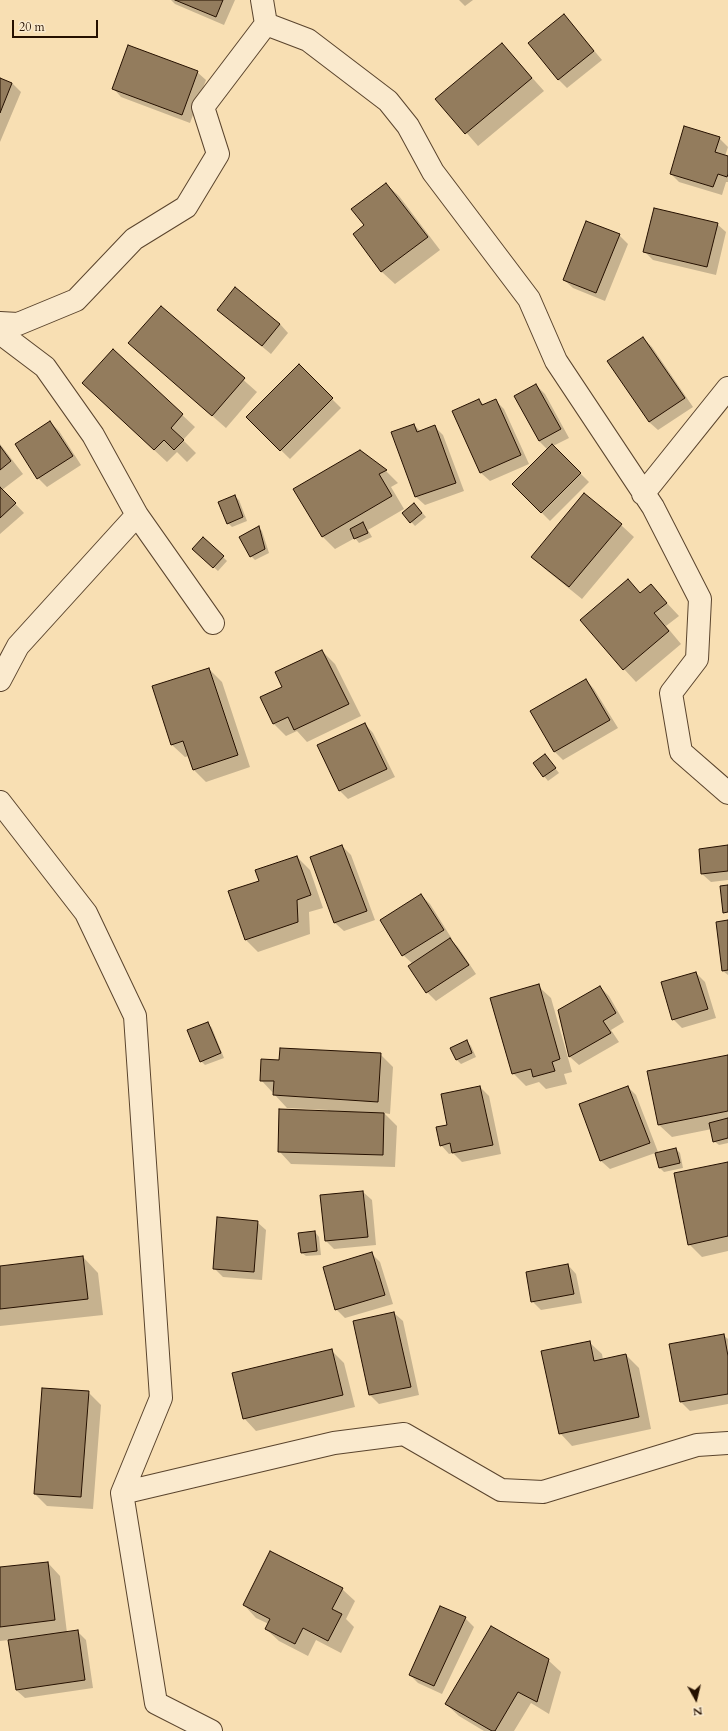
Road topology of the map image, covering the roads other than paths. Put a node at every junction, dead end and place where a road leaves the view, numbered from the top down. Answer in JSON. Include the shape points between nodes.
{"nodes":[{"id":1,"x":262,"y":0,"type":"edge"},
{"id":2,"x":266,"y":24,"type":"junction"},
{"id":3,"x":0,"y":323,"type":"edge"},
{"id":4,"x":0,"y":333,"type":"edge"},
{"id":5,"x":728,"y":388,"type":"edge"},
{"id":6,"x":643,"y":494,"type":"junction"},
{"id":7,"x":137,"y":514,"type":"junction"},
{"id":8,"x":212,"y":623,"type":"dead end"},
{"id":9,"x":0,"y":680,"type":"edge"},
{"id":10,"x":728,"y":793,"type":"edge"},
{"id":11,"x":0,"y":802,"type":"edge"},
{"id":12,"x":728,"y":1443,"type":"edge"},
{"id":13,"x":122,"y":1493,"type":"junction"},
{"id":14,"x":203,"y":1729,"type":"edge"}],
"edges":[{"from":1,"to":2,"type":"street"},
{"from":2,"to":3,"type":"street","via":[[204,107],[218,154],[186,207],[134,238],[76,300],[18,324]]},
{"from":2,"to":6,"type":"street","via":[[308,40],[388,101],[408,126],[433,172],[529,299],[556,361]]},
{"from":4,"to":7,"type":"street","via":[[45,367],[93,435]]},
{"from":5,"to":6,"type":"street"},
{"from":6,"to":10,"type":"street","via":[[653,508],[700,599],[697,660],[671,693],[681,752]]},
{"from":7,"to":8,"type":"street"},
{"from":7,"to":9,"type":"street","via":[[18,646]]},
{"from":11,"to":13,"type":"street","via":[[86,913],[135,1016],[161,1398]]},
{"from":12,"to":13,"type":"street","via":[[697,1445],[543,1492],[501,1490],[404,1434],[334,1442]]},
{"from":13,"to":14,"type":"street","via":[[156,1703]]}]}
